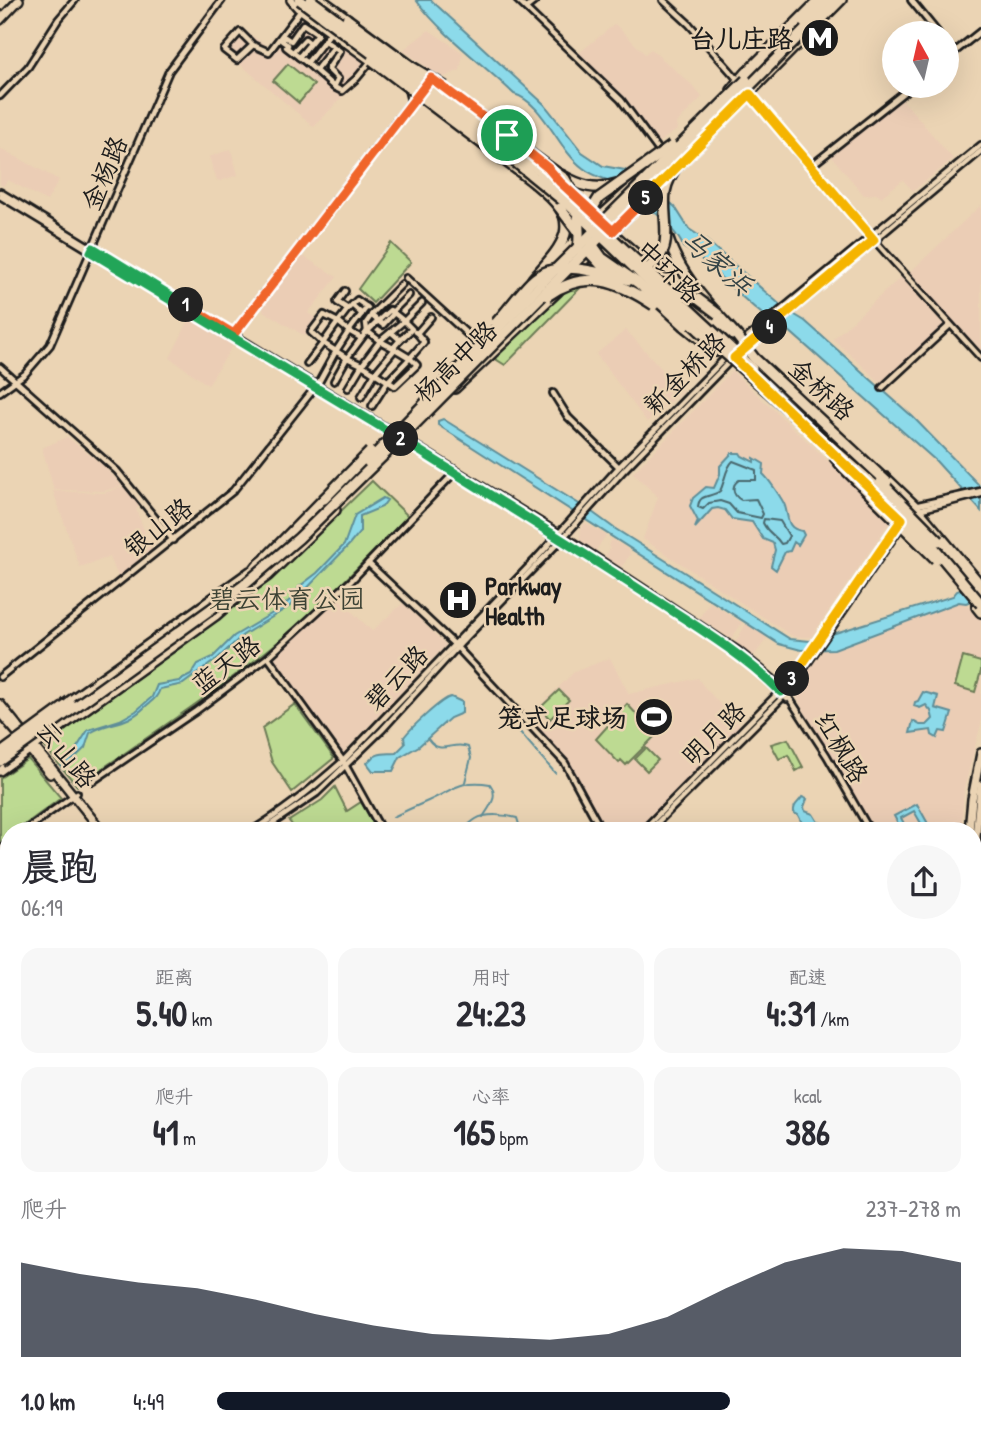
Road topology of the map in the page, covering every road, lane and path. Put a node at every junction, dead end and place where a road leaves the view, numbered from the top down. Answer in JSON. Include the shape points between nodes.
{"nodes":[{"id":1,"x":19,"y":0,"type":"edge"},
{"id":2,"x":75,"y":0,"type":"edge"},
{"id":3,"x":222,"y":0,"type":"edge"},
{"id":4,"x":311,"y":0,"type":"edge"},
{"id":5,"x":517,"y":0,"type":"edge"},
{"id":6,"x":536,"y":0,"type":"edge"},
{"id":7,"x":663,"y":0,"type":"edge"},
{"id":8,"x":911,"y":0,"type":"edge"},
{"id":9,"x":822,"y":1,"type":"edge"},
{"id":10,"x":295,"y":2,"type":"edge"},
{"id":11,"x":322,"y":2,"type":"edge"},
{"id":12,"x":838,"y":2,"type":"edge"},
{"id":13,"x":526,"y":8,"type":"junction"},
{"id":14,"x":0,"y":20,"type":"edge"},
{"id":15,"x":928,"y":21,"type":"edge"},
{"id":16,"x":802,"y":28,"type":"junction"},
{"id":17,"x":331,"y":32,"type":"junction"},
{"id":18,"x":981,"y":32,"type":"edge"},
{"id":19,"x":324,"y":40,"type":"junction"},
{"id":20,"x":310,"y":43,"type":"junction"},
{"id":21,"x":253,"y":45,"type":"junction"},
{"id":22,"x":334,"y":47,"type":"junction"},
{"id":23,"x":959,"y":49,"type":"edge"},
{"id":24,"x":293,"y":52,"type":"junction"},
{"id":25,"x":299,"y":57,"type":"junction"},
{"id":26,"x":371,"y":60,"type":"junction"},
{"id":27,"x":307,"y":63,"type":"junction"},
{"id":28,"x":385,"y":66,"type":"junction"},
{"id":29,"x":405,"y":69,"type":"junction"},
{"id":30,"x":316,"y":70,"type":"junction"},
{"id":31,"x":742,"y":80,"type":"junction"},
{"id":32,"x":428,"y":81,"type":"junction"},
{"id":33,"x":334,"y":86,"type":"junction"},
{"id":34,"x":409,"y":90,"type":"junction"},
{"id":35,"x":419,"y":92,"type":"junction"},
{"id":36,"x":750,"y":94,"type":"junction"},
{"id":37,"x":0,"y":96,"type":"edge"},
{"id":38,"x":897,"y":98,"type":"edge"},
{"id":39,"x":412,"y":102,"type":"junction"},
{"id":40,"x":730,"y":105,"type":"junction"},
{"id":41,"x":483,"y":125,"type":"junction"},
{"id":42,"x":485,"y":137,"type":"junction"},
{"id":43,"x":981,"y":145,"type":"edge"},
{"id":44,"x":981,"y":151,"type":"edge"},
{"id":45,"x":664,"y":158,"type":"junction"},
{"id":46,"x":811,"y":166,"type":"junction"},
{"id":47,"x":560,"y":182,"type":"junction"},
{"id":48,"x":622,"y":182,"type":"junction"},
{"id":49,"x":0,"y":194,"type":"edge"},
{"id":50,"x":560,"y":208,"type":"junction"},
{"id":51,"x":594,"y":222,"type":"junction"},
{"id":52,"x":608,"y":236,"type":"junction"},
{"id":53,"x":667,"y":236,"type":"junction"},
{"id":54,"x":873,"y":238,"type":"junction"},
{"id":55,"x":92,"y":250,"type":"junction"},
{"id":56,"x":637,"y":272,"type":"junction"},
{"id":57,"x":405,"y":278,"type":"dead end"},
{"id":58,"x":532,"y":281,"type":"junction"},
{"id":59,"x":402,"y":284,"type":"dead end"},
{"id":60,"x":345,"y":291,"type":"dead end"},
{"id":61,"x":408,"y":295,"type":"dead end"},
{"id":62,"x":547,"y":296,"type":"junction"},
{"id":63,"x":422,"y":303,"type":"dead end"},
{"id":64,"x":382,"y":304,"type":"junction"},
{"id":65,"x":350,"y":307,"type":"junction"},
{"id":66,"x":367,"y":307,"type":"junction"},
{"id":67,"x":392,"y":312,"type":"junction"},
{"id":68,"x":362,"y":314,"type":"junction"},
{"id":69,"x":372,"y":314,"type":"junction"},
{"id":70,"x":718,"y":314,"type":"junction"},
{"id":71,"x":431,"y":317,"type":"dead end"},
{"id":72,"x":379,"y":321,"type":"junction"},
{"id":73,"x":404,"y":321,"type":"junction"},
{"id":74,"x":338,"y":322,"type":"junction"},
{"id":75,"x":688,"y":322,"type":"junction"},
{"id":76,"x":950,"y":325,"type":"junction"},
{"id":77,"x":349,"y":331,"type":"junction"},
{"id":78,"x":367,"y":331,"type":"junction"},
{"id":79,"x":414,"y":331,"type":"junction"},
{"id":80,"x":391,"y":332,"type":"junction"},
{"id":81,"x":233,"y":335,"type":"junction"},
{"id":82,"x":706,"y":336,"type":"junction"},
{"id":83,"x":361,"y":338,"type":"junction"},
{"id":84,"x":400,"y":340,"type":"junction"},
{"id":85,"x":380,"y":341,"type":"junction"},
{"id":86,"x":323,"y":342,"type":"junction"},
{"id":87,"x":478,"y":344,"type":"junction"},
{"id":88,"x":395,"y":349,"type":"junction"},
{"id":89,"x":336,"y":351,"type":"junction"},
{"id":90,"x":735,"y":352,"type":"junction"},
{"id":91,"x":346,"y":358,"type":"junction"},
{"id":92,"x":410,"y":358,"type":"junction"},
{"id":93,"x":981,"y":358,"type":"edge"},
{"id":94,"x":307,"y":364,"type":"dead end"},
{"id":95,"x":362,"y":365,"type":"junction"},
{"id":96,"x":0,"y":367,"type":"edge"},
{"id":97,"x":375,"y":373,"type":"junction"},
{"id":98,"x":745,"y":375,"type":"junction"},
{"id":99,"x":388,"y":381,"type":"junction"},
{"id":100,"x":16,"y":382,"type":"junction"},
{"id":101,"x":334,"y":382,"type":"dead end"},
{"id":102,"x":318,"y":385,"type":"junction"},
{"id":103,"x":348,"y":388,"type":"dead end"},
{"id":104,"x":882,"y":388,"type":"dead end"},
{"id":105,"x":442,"y":390,"type":"junction"},
{"id":106,"x":0,"y":392,"type":"edge"},
{"id":107,"x":553,"y":393,"type":"dead end"},
{"id":108,"x":361,"y":397,"type":"dead end"},
{"id":109,"x":372,"y":407,"type":"dead end"},
{"id":110,"x":397,"y":437,"type":"junction"},
{"id":111,"x":834,"y":456,"type":"junction"},
{"id":112,"x":619,"y":467,"type":"junction"},
{"id":113,"x":455,"y":471,"type":"junction"},
{"id":114,"x":981,"y":493,"type":"edge"},
{"id":115,"x":887,"y":497,"type":"junction"},
{"id":116,"x":589,"y":504,"type":"junction"},
{"id":117,"x":917,"y":507,"type":"junction"},
{"id":118,"x":903,"y":521,"type":"junction"},
{"id":119,"x":561,"y":536,"type":"junction"},
{"id":120,"x":173,"y":540,"type":"junction"},
{"id":121,"x":939,"y":541,"type":"junction"},
{"id":122,"x":947,"y":549,"type":"junction"},
{"id":123,"x":267,"y":557,"type":"junction"},
{"id":124,"x":368,"y":563,"type":"junction"},
{"id":125,"x":257,"y":565,"type":"junction"},
{"id":126,"x":981,"y":584,"type":"edge"},
{"id":127,"x":981,"y":592,"type":"edge"},
{"id":128,"x":232,"y":601,"type":"junction"},
{"id":129,"x":980,"y":608,"type":"edge"},
{"id":130,"x":455,"y":646,"type":"junction"},
{"id":131,"x":268,"y":657,"type":"junction"},
{"id":132,"x":0,"y":677,"type":"edge"},
{"id":133,"x":115,"y":683,"type":"junction"},
{"id":134,"x":92,"y":685,"type":"junction"},
{"id":135,"x":784,"y":693,"type":"junction"},
{"id":136,"x":0,"y":704,"type":"edge"},
{"id":137,"x":0,"y":713,"type":"edge"},
{"id":138,"x":22,"y":735,"type":"junction"},
{"id":139,"x":31,"y":747,"type":"junction"},
{"id":140,"x":981,"y":753,"type":"edge"},
{"id":141,"x":0,"y":754,"type":"edge"},
{"id":142,"x":0,"y":763,"type":"edge"},
{"id":143,"x":344,"y":763,"type":"junction"},
{"id":144,"x":0,"y":771,"type":"edge"},
{"id":145,"x":93,"y":781,"type":"dead end"},
{"id":146,"x":981,"y":785,"type":"edge"},
{"id":147,"x":73,"y":795,"type":"junction"},
{"id":148,"x":36,"y":822,"type":"edge"},
{"id":149,"x":91,"y":822,"type":"edge"},
{"id":150,"x":95,"y":822,"type":"edge"},
{"id":151,"x":266,"y":822,"type":"edge"},
{"id":152,"x":274,"y":822,"type":"edge"},
{"id":153,"x":377,"y":822,"type":"edge"},
{"id":154,"x":597,"y":822,"type":"edge"},
{"id":155,"x":651,"y":822,"type":"edge"},
{"id":156,"x":658,"y":822,"type":"edge"},
{"id":157,"x":863,"y":822,"type":"edge"},
{"id":158,"x":970,"y":822,"type":"edge"},
{"id":159,"x":977,"y":822,"type":"edge"}],
"edges":[{"from":1,"to":14,"type":"main road"},
{"from":2,"to":37,"type":"street","via":[[28,67]]},
{"from":3,"to":55,"type":"street","name":"金杨路","via":[[169,71]]},
{"from":4,"to":11,"type":"main road","name":"金桥路"},
{"from":4,"to":29,"type":"highway","name":"中环路","bridge":true},
{"from":5,"to":13,"type":"street"},
{"from":6,"to":13,"type":"street"},
{"from":7,"to":31,"type":"street"},
{"from":8,"to":15,"type":"street"},
{"from":9,"to":16,"type":"highway","name":"杨高中路"},
{"from":9,"to":31,"type":"main road","name":"杨高中路"},
{"from":10,"to":17,"type":"main road"},
{"from":10,"to":21,"type":"street","via":[[269,51]]},
{"from":10,"to":26,"type":"highway","bridge":true},
{"from":10,"to":28,"type":"main road"},
{"from":10,"to":42,"type":"highway","name":"中环路","bridge":true},
{"from":11,"to":32,"type":"main road","name":"金桥路"},
{"from":11,"to":47,"type":"highway","bridge":true,"via":[[501,127]]},
{"from":12,"to":16,"type":"highway","name":"杨高中路"},
{"from":12,"to":36,"type":"main road","name":"杨高中路"},
{"from":13,"to":45,"type":"street","via":[[621,100]]},
{"from":16,"to":31,"type":"highway","name":"杨高中路"},
{"from":16,"to":40,"type":"highway","name":"杨高中路","bridge":true},
{"from":17,"to":19,"type":"street"},
{"from":17,"to":26,"type":"main road"},
{"from":18,"to":23,"type":"street"},
{"from":19,"to":22,"type":"street"},
{"from":19,"to":27,"type":"street"},
{"from":20,"to":24,"type":"street","via":[[304,39]]},
{"from":20,"to":24,"type":"street","via":[[318,34],[303,24],[286,47]]},
{"from":20,"to":25,"type":"street"},
{"from":21,"to":21,"type":"street","via":[[237,61],[224,50],[240,33]]},
{"from":22,"to":30,"type":"street"},
{"from":22,"to":33,"type":"street","via":[[340,51],[328,69],[338,79]]},
{"from":24,"to":25,"type":"street"},
{"from":25,"to":27,"type":"street"},
{"from":26,"to":28,"type":"main road"},
{"from":26,"to":33,"type":"street","via":[[342,91]]},
{"from":26,"to":34,"type":"main road"},
{"from":26,"to":42,"type":"highway","bridge":true},
{"from":26,"to":50,"type":"highway","bridge":true},
{"from":27,"to":30,"type":"street"},
{"from":28,"to":35,"type":"main road"},
{"from":29,"to":47,"type":"highway","name":"中环路","bridge":true},
{"from":29,"to":47,"type":"highway","bridge":true,"via":[[451,95]]},
{"from":30,"to":33,"type":"street"},
{"from":31,"to":36,"type":"street"},
{"from":31,"to":45,"type":"main road","name":"杨高中路"},
{"from":31,"to":48,"type":"highway","bridge":true,"via":[[665,152]]},
{"from":31,"to":105,"type":"highway","name":"杨高中路","bridge":true},
{"from":32,"to":35,"type":"street"},
{"from":32,"to":41,"type":"main road","name":"金桥路"},
{"from":32,"to":47,"type":"main road","name":"金桥路","via":[[541,162]]},
{"from":34,"to":35,"type":"main road"},
{"from":34,"to":39,"type":"main road"},
{"from":35,"to":39,"type":"street"},
{"from":35,"to":41,"type":"main road","via":[[431,93],[468,120]]},
{"from":35,"to":51,"type":"main road","via":[[545,188],[556,189]]},
{"from":36,"to":46,"type":"street"},
{"from":36,"to":52,"type":"main road","name":"杨高中路","bridge":true},
{"from":38,"to":46,"type":"street"},
{"from":39,"to":81,"type":"street"},
{"from":40,"to":53,"type":"highway","bridge":true,"via":[[670,177],[665,201]]},
{"from":40,"to":105,"type":"highway","name":"杨高中路","bridge":true},
{"from":41,"to":47,"type":"main road","name":"金桥路"},
{"from":42,"to":82,"type":"highway","name":"中环路","bridge":true,"via":[[571,207]]},
{"from":43,"to":54,"type":"street","name":"新金桥路"},
{"from":44,"to":54,"type":"street","name":"新金桥路"},
{"from":45,"to":51,"type":"main road","name":"杨高中路"},
{"from":46,"to":54,"type":"street"},
{"from":47,"to":48,"type":"highway","bridge":true,"via":[[607,187]]},
{"from":47,"to":51,"type":"main road","name":"金桥路"},
{"from":47,"to":62,"type":"highway","bridge":true,"via":[[568,184],[575,201],[579,244],[569,273]]},
{"from":47,"to":121,"type":"highway","name":"中环路","bridge":true},
{"from":48,"to":75,"type":"highway","bridge":true,"via":[[588,212],[587,238],[603,258]]},
{"from":49,"to":55,"type":"street","name":"红枫路"},
{"from":50,"to":53,"type":"highway","bridge":true,"via":[[597,261],[618,273],[649,267],[662,253]]},
{"from":50,"to":58,"type":"highway","bridge":true,"via":[[566,222],[564,235]]},
{"from":51,"to":52,"type":"main road","name":"金桥路"},
{"from":51,"to":52,"type":"main road"},
{"from":51,"to":87,"type":"main road","name":"杨高中路"},
{"from":52,"to":56,"type":"main road","name":"金桥路"},
{"from":52,"to":90,"type":"main road","name":"金桥路","via":[[652,267]]},
{"from":52,"to":110,"type":"main road","name":"杨高中路","via":[[558,292],[428,415]]},
{"from":53,"to":70,"type":"highway","bridge":true,"via":[[685,276]]},
{"from":54,"to":76,"type":"street"},
{"from":54,"to":90,"type":"street","name":"新金桥路"},
{"from":54,"to":90,"type":"street","name":"新金桥路","via":[[786,305]]},
{"from":55,"to":81,"type":"street","name":"红枫路"},
{"from":55,"to":100,"type":"street","name":"金杨路","via":[[50,345]]},
{"from":56,"to":75,"type":"main road","name":"金桥路"},
{"from":56,"to":90,"type":"main road","name":"金桥路","via":[[645,285]]},
{"from":57,"to":87,"type":"street"},
{"from":58,"to":70,"type":"highway","bridge":true,"via":[[557,268],[585,270],[690,295]]},
{"from":58,"to":105,"type":"highway","bridge":true,"via":[[460,361]]},
{"from":59,"to":64,"type":"street"},
{"from":60,"to":65,"type":"street","via":[[337,302]]},
{"from":61,"to":67,"type":"street"},
{"from":62,"to":75,"type":"highway","bridge":true,"via":[[574,282],[601,280]]},
{"from":62,"to":105,"type":"highway","bridge":true},
{"from":63,"to":73,"type":"street"},
{"from":64,"to":67,"type":"street"},
{"from":64,"to":69,"type":"street"},
{"from":65,"to":66,"type":"street","via":[[356,300]]},
{"from":65,"to":68,"type":"street"},
{"from":65,"to":74,"type":"street"},
{"from":66,"to":68,"type":"street","name":"银山路"},
{"from":66,"to":69,"type":"street"},
{"from":67,"to":72,"type":"street","via":[[383,326]]},
{"from":67,"to":73,"type":"street"},
{"from":68,"to":77,"type":"street","name":"银山路"},
{"from":69,"to":72,"type":"street"},
{"from":69,"to":78,"type":"street"},
{"from":70,"to":121,"type":"highway","bridge":true,"via":[[754,358],[907,502]]},
{"from":71,"to":79,"type":"street"},
{"from":72,"to":78,"type":"street"},
{"from":73,"to":79,"type":"street"},
{"from":73,"to":80,"type":"street"},
{"from":74,"to":77,"type":"street"},
{"from":74,"to":86,"type":"street"},
{"from":74,"to":86,"type":"street","via":[[324,315],[311,332]]},
{"from":75,"to":90,"type":"main road","name":"金桥路","via":[[704,322]]},
{"from":75,"to":98,"type":"highway","bridge":true},
{"from":76,"to":93,"type":"street"},
{"from":76,"to":104,"type":"street"},
{"from":77,"to":83,"type":"street"},
{"from":77,"to":89,"type":"street","name":"银山路"},
{"from":78,"to":83,"type":"street"},
{"from":78,"to":85,"type":"street"},
{"from":79,"to":84,"type":"street"},
{"from":79,"to":92,"type":"street","via":[[424,342]]},
{"from":80,"to":84,"type":"street"},
{"from":80,"to":85,"type":"street"},
{"from":81,"to":102,"type":"street","name":"红枫路"},
{"from":82,"to":98,"type":"highway","bridge":true},
{"from":82,"to":115,"type":"highway","name":"中环路","bridge":true},
{"from":83,"to":91,"type":"street"},
{"from":84,"to":88,"type":"street"},
{"from":85,"to":88,"type":"street"},
{"from":85,"to":95,"type":"street"},
{"from":86,"to":89,"type":"street"},
{"from":86,"to":94,"type":"street"},
{"from":87,"to":110,"type":"main road","name":"杨高中路","via":[[416,407]]},
{"from":88,"to":92,"type":"street"},
{"from":88,"to":97,"type":"street"},
{"from":89,"to":91,"type":"street"},
{"from":89,"to":102,"type":"street","name":"银山路"},
{"from":90,"to":112,"type":"street","name":"新金桥路"},
{"from":90,"to":116,"type":"street","name":"新金桥路"},
{"from":90,"to":117,"type":"main road","name":"金桥路","via":[[869,460]]},
{"from":90,"to":118,"type":"main road","name":"金桥路"},
{"from":91,"to":95,"type":"street"},
{"from":91,"to":101,"type":"street"},
{"from":92,"to":99,"type":"street"},
{"from":92,"to":99,"type":"street","via":[[417,365],[395,386]]},
{"from":95,"to":97,"type":"street"},
{"from":95,"to":103,"type":"street"},
{"from":96,"to":100,"type":"street"},
{"from":97,"to":99,"type":"street"},
{"from":97,"to":108,"type":"street"},
{"from":98,"to":111,"type":"highway","bridge":true},
{"from":99,"to":109,"type":"street"},
{"from":100,"to":106,"type":"street","name":"金杨路"},
{"from":100,"to":120,"type":"street","via":[[117,471]]},
{"from":102,"to":110,"type":"street","name":"红枫路"},
{"from":102,"to":120,"type":"street","name":"银山路","via":[[233,491]]},
{"from":105,"to":110,"type":"highway","name":"杨高中路","bridge":true},
{"from":107,"to":112,"type":"street","via":[[568,417]]},
{"from":110,"to":113,"type":"street","name":"红枫路"},
{"from":110,"to":123,"type":"main road","name":"杨高中路"},
{"from":110,"to":123,"type":"highway","bridge":true,"via":[[370,452]]},
{"from":110,"to":128,"type":"main road","name":"杨高中路","via":[[291,551]]},
{"from":110,"to":128,"type":"highway","bridge":true,"via":[[394,452],[268,575]]},
{"from":110,"to":141,"type":"highway","name":"杨高中路","bridge":true,"via":[[263,563]]},
{"from":110,"to":142,"type":"highway","name":"杨高中路","bridge":true,"via":[[292,545],[243,586]]},
{"from":111,"to":115,"type":"highway","bridge":true},
{"from":111,"to":129,"type":"highway","bridge":true},
{"from":112,"to":116,"type":"street","name":"新金桥路"},
{"from":113,"to":119,"type":"street","name":"红枫路"},
{"from":113,"to":124,"type":"street","name":"蓝天路"},
{"from":114,"to":117,"type":"street"},
{"from":115,"to":129,"type":"highway","name":"中环路","bridge":true},
{"from":116,"to":119,"type":"street","name":"新金桥路"},
{"from":117,"to":118,"type":"street","name":"明月路"},
{"from":117,"to":126,"type":"main road","name":"金桥路"},
{"from":118,"to":129,"type":"main road","name":"金桥路","bridge":true},
{"from":118,"to":135,"type":"street","name":"明月路"},
{"from":119,"to":130,"type":"street","name":"碧云路"},
{"from":119,"to":135,"type":"street","name":"红枫路","via":[[732,646]]},
{"from":120,"to":132,"type":"street","name":"银山路"},
{"from":121,"to":122,"type":"highway","name":"中环路"},
{"from":122,"to":126,"type":"highway"},
{"from":122,"to":127,"type":"highway","name":"中环路"},
{"from":123,"to":125,"type":"main road","name":"杨高中路"},
{"from":124,"to":130,"type":"street"},
{"from":124,"to":131,"type":"street","name":"蓝天路"},
{"from":125,"to":133,"type":"main road","name":"杨高中路","via":[[207,616]]},
{"from":125,"to":134,"type":"main road"},
{"from":128,"to":139,"type":"main road","name":"杨高中路"},
{"from":130,"to":143,"type":"street","name":"碧云路","via":[[382,730]]},
{"from":130,"to":154,"type":"street","via":[[565,763]]},
{"from":131,"to":143,"type":"street"},
{"from":131,"to":145,"type":"street","name":"蓝天路"},
{"from":133,"to":134,"type":"main road"},
{"from":133,"to":139,"type":"main road","name":"杨高中路"},
{"from":134,"to":138,"type":"main road"},
{"from":135,"to":155,"type":"street","name":"明月路"},
{"from":135,"to":156,"type":"street","name":"明月路"},
{"from":135,"to":157,"type":"street","name":"红枫路","via":[[827,756]]},
{"from":136,"to":138,"type":"main road","name":"云山路"},
{"from":137,"to":138,"type":"main road","name":"云山路"},
{"from":138,"to":139,"type":"main road","name":"云山路"},
{"from":139,"to":142,"type":"main road","name":"杨高中路"},
{"from":139,"to":144,"type":"main road","name":"杨高中路"},
{"from":139,"to":147,"type":"main road","name":"云山路"},
{"from":140,"to":158,"type":"main road"},
{"from":143,"to":151,"type":"street","name":"碧云路"},
{"from":143,"to":152,"type":"street","name":"碧云路","via":[[317,793]]},
{"from":143,"to":153,"type":"street"},
{"from":146,"to":159,"type":"main road"},
{"from":147,"to":148,"type":"street"},
{"from":147,"to":149,"type":"main road","name":"云山路"},
{"from":147,"to":150,"type":"main road","name":"云山路"}]}
